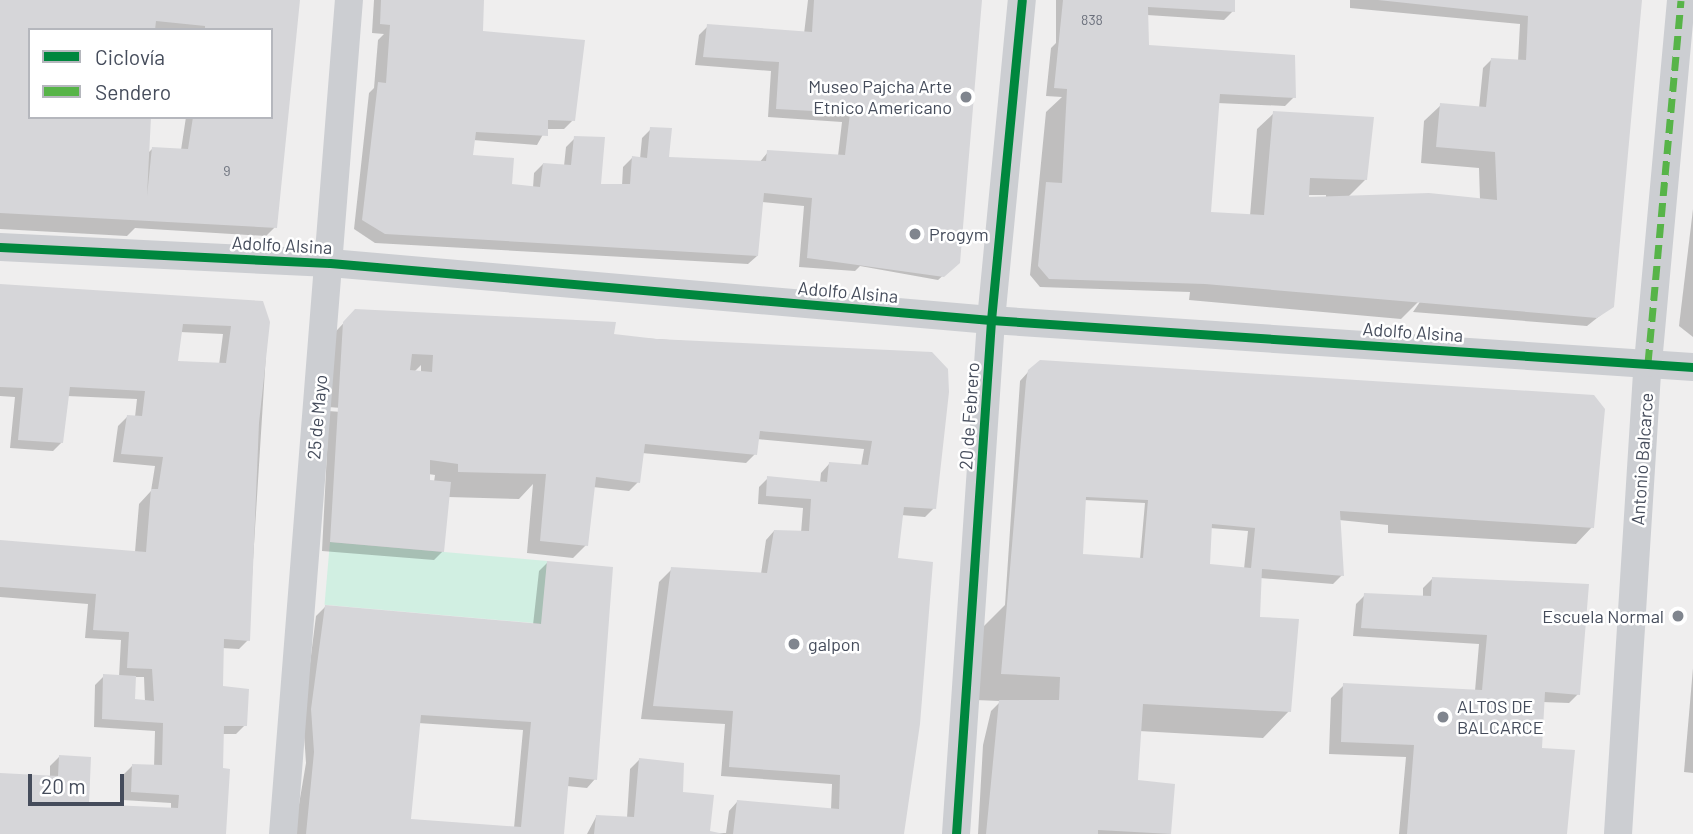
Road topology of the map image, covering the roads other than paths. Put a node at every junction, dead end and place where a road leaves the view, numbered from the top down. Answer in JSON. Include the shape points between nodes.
{"nodes":[{"id":1,"x":349,"y":0,"type":"edge"},
{"id":2,"x":1022,"y":0,"type":"edge"},
{"id":3,"x":1681,"y":0,"type":"edge"},
{"id":4,"x":0,"y":247,"type":"edge"},
{"id":5,"x":330,"y":263,"type":"junction"},
{"id":6,"x":991,"y":320,"type":"junction"},
{"id":7,"x":1648,"y":363,"type":"junction"},
{"id":8,"x":1693,"y":367,"type":"edge"},
{"id":9,"x":283,"y":834,"type":"edge"},
{"id":10,"x":956,"y":834,"type":"edge"},
{"id":11,"x":1618,"y":834,"type":"edge"}],
"edges":[{"from":1,"to":5,"type":"street","name":"25 de Mayo"},
{"from":2,"to":6,"type":"street","name":"20 de Febrero"},
{"from":3,"to":7,"type":"street","name":"Antonio Balcarce"},
{"from":4,"to":5,"type":"street","name":"Adolfo Alsina"},
{"from":5,"to":6,"type":"street","name":"Adolfo Alsina"},
{"from":5,"to":9,"type":"street","name":"25 de Mayo"},
{"from":6,"to":7,"type":"street","name":"Adolfo Alsina"},
{"from":6,"to":10,"type":"street","name":"20 de Febrero"},
{"from":7,"to":8,"type":"street","name":"Adolfo Alsina"},
{"from":7,"to":11,"type":"street","name":"Antonio Balcarce"}]}
